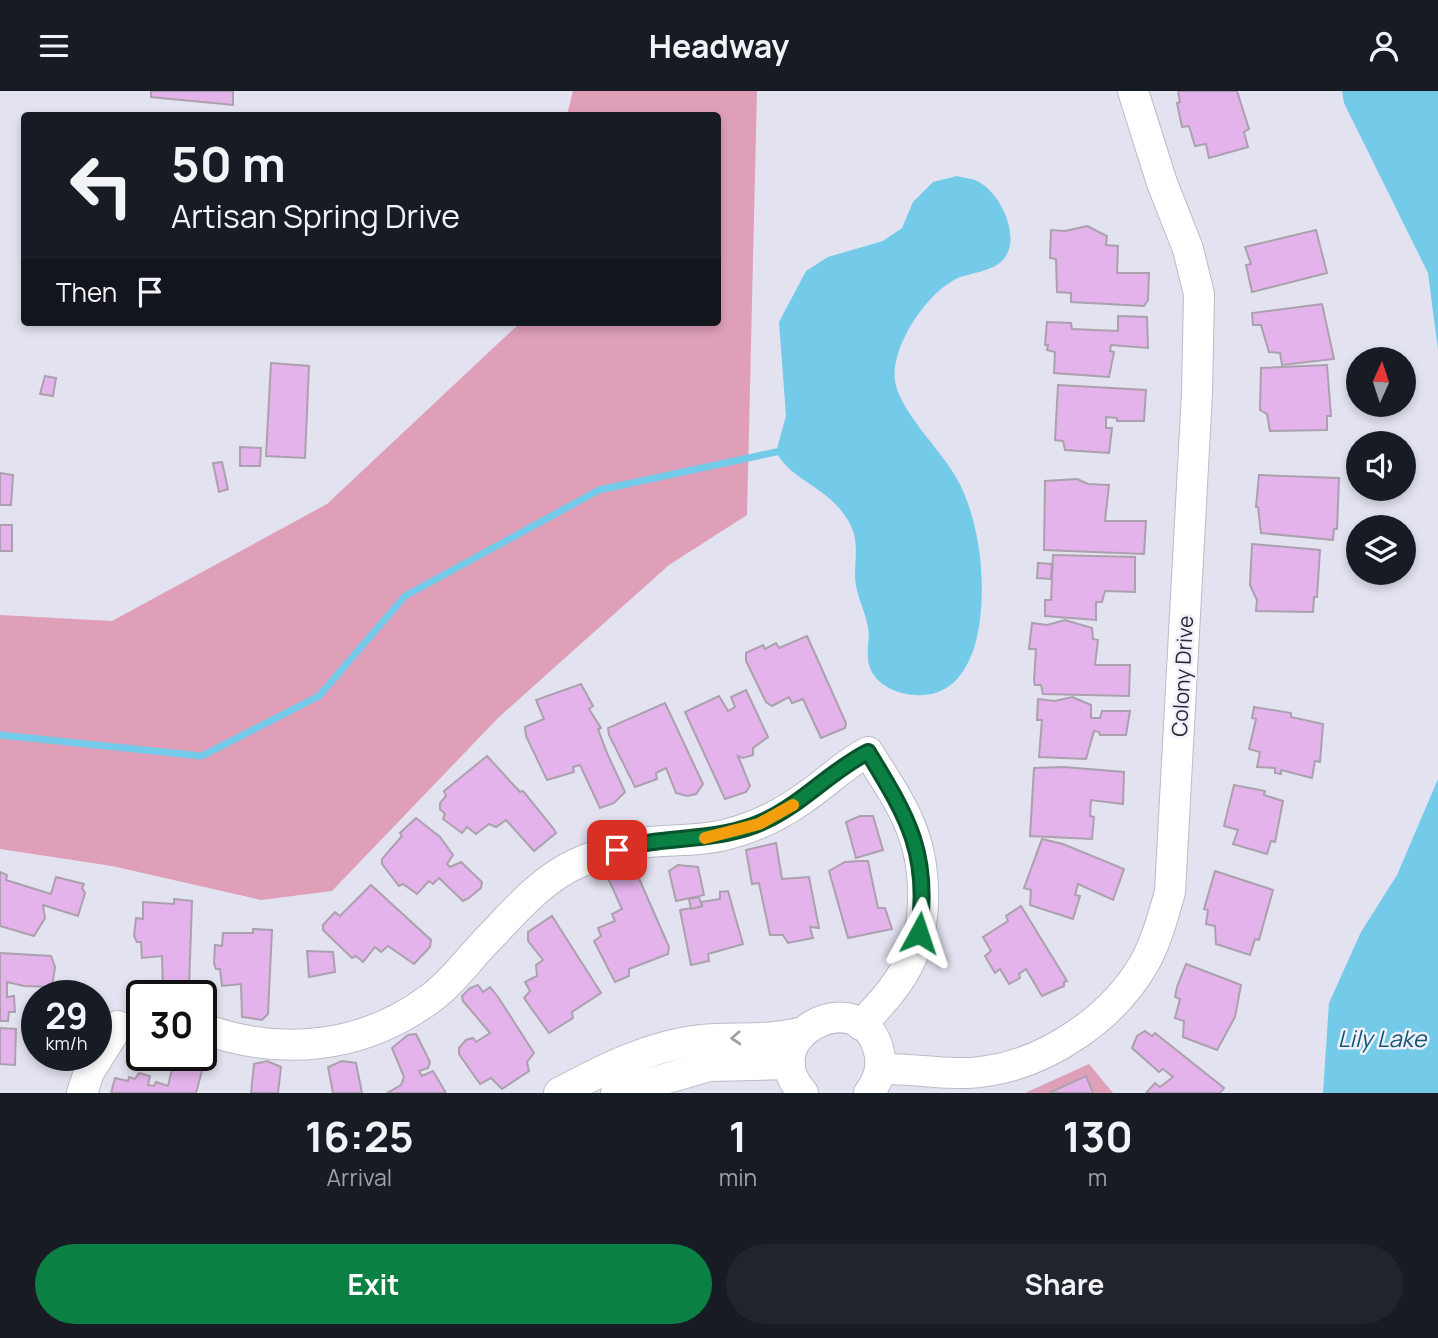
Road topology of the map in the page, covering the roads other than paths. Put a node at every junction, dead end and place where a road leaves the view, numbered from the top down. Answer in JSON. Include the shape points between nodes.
{"nodes":[{"id":1,"x":1133,"y":91,"type":"edge"},
{"id":2,"x":123,"y":1021,"type":"edge"},
{"id":3,"x":860,"y":1025,"type":"junction"},
{"id":4,"x":803,"y":1032,"type":"junction"},
{"id":5,"x":217,"y":1033,"type":"edge"},
{"id":6,"x":790,"y":1063,"type":"junction"},
{"id":7,"x":874,"y":1081,"type":"edge"},
{"id":8,"x":82,"y":1093,"type":"edge"},
{"id":9,"x":559,"y":1093,"type":"edge"},
{"id":10,"x":616,"y":1093,"type":"edge"},
{"id":11,"x":803,"y":1093,"type":"edge"}],
"edges":[{"from":1,"to":7,"type":"street","name":"Colony Drive","via":[[1199,294],[1170,892],[1157,938],[1143,964],[1091,1024],[1053,1049],[986,1071]]},
{"from":2,"to":8,"type":"street","via":[[89,1072]]},
{"from":3,"to":4,"type":"street","via":[[834,1017]]},
{"from":3,"to":5,"type":"street","via":[[908,965],[919,933],[921,879],[910,824],[868,752],[759,824],[695,840],[637,843],[577,863],[535,892],[433,997],[384,1026],[344,1040],[301,1047],[257,1044]]},
{"from":3,"to":7,"type":"street","via":[[878,1046]]},
{"from":4,"to":6,"type":"street"},
{"from":4,"to":9,"type":"street","one_way":true,"via":[[780,1038],[699,1040],[651,1051],[608,1066]]},
{"from":6,"to":10,"type":"street","via":[[709,1066]]},
{"from":6,"to":11,"type":"street"}]}
